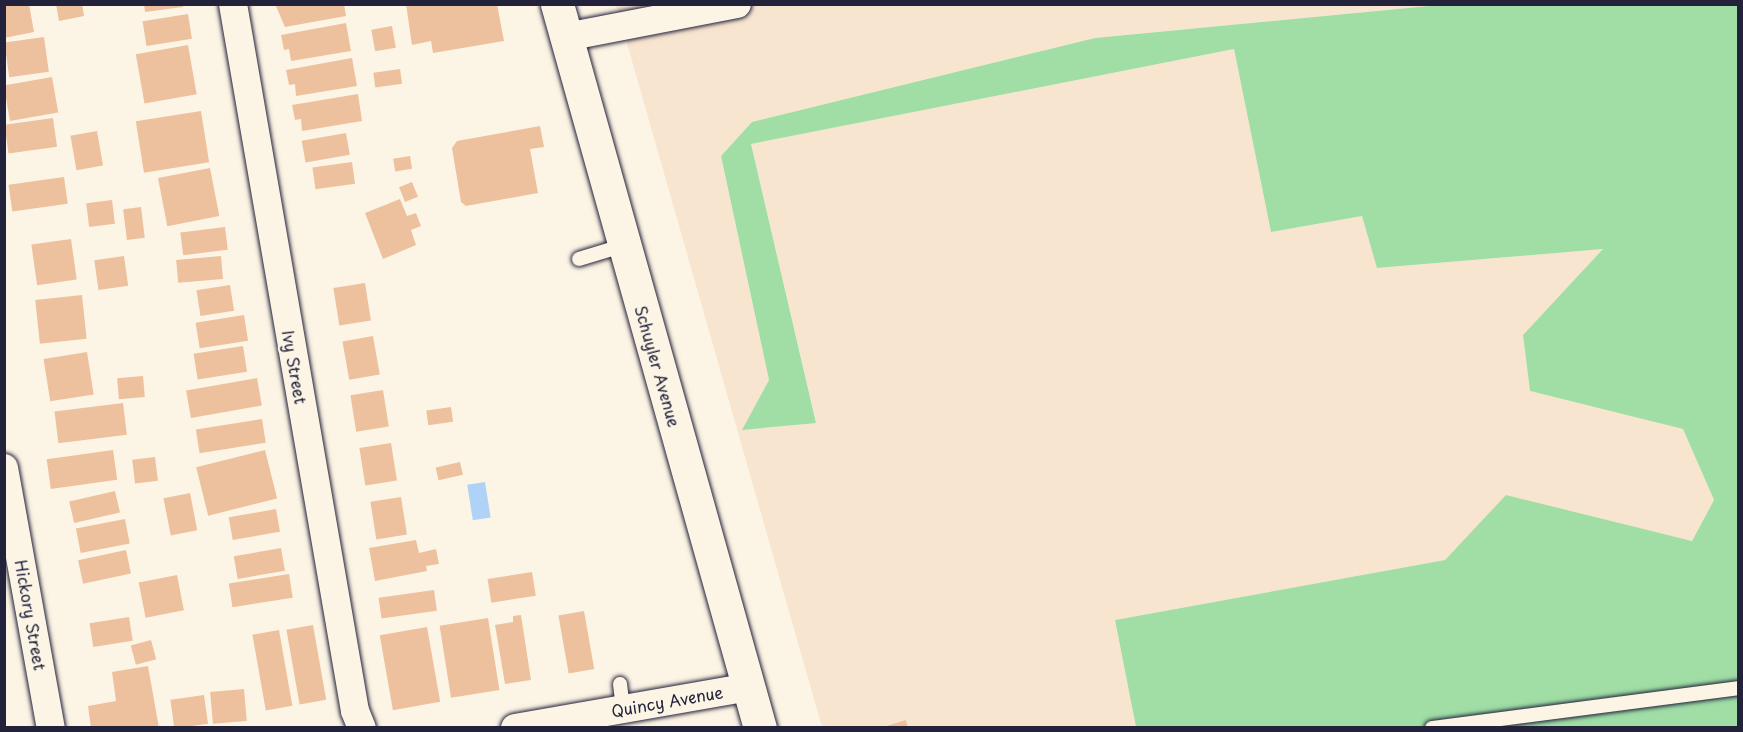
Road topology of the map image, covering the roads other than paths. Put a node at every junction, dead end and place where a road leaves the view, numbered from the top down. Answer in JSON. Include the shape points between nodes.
{"nodes":[{"id":1,"x":233,"y":4,"type":"edge"},
{"id":2,"x":557,"y":4,"type":"edge"},
{"id":3,"x":737,"y":4,"type":"edge"},
{"id":4,"x":566,"y":37,"type":"junction"},
{"id":5,"x":625,"y":245,"type":"junction"},
{"id":6,"x":579,"y":259,"type":"dead end"},
{"id":7,"x":4,"y":468,"type":"edge"},
{"id":8,"x":748,"y":687,"type":"junction"},
{"id":9,"x":1738,"y":688,"type":"edge"},
{"id":10,"x":51,"y":728,"type":"edge"},
{"id":11,"x":362,"y":728,"type":"edge"},
{"id":12,"x":515,"y":728,"type":"edge"},
{"id":13,"x":760,"y":728,"type":"edge"},
{"id":14,"x":1432,"y":728,"type":"edge"}],
"edges":[{"from":1,"to":11,"type":"street","name":"Ivy Street","via":[[355,711]]},
{"from":2,"to":4,"type":"main road","name":"Schuyler Avenue"},
{"from":3,"to":4,"type":"street"},
{"from":4,"to":5,"type":"main road","name":"Schuyler Avenue"},
{"from":5,"to":6,"type":"lane"},
{"from":5,"to":8,"type":"main road","name":"Schuyler Avenue"},
{"from":7,"to":10,"type":"street","name":"Hickory Street"},
{"from":8,"to":12,"type":"street","name":"Quincy Avenue","via":[[622,697]]},
{"from":8,"to":13,"type":"main road","name":"Schuyler Avenue"},
{"from":9,"to":14,"type":"lane"}]}
